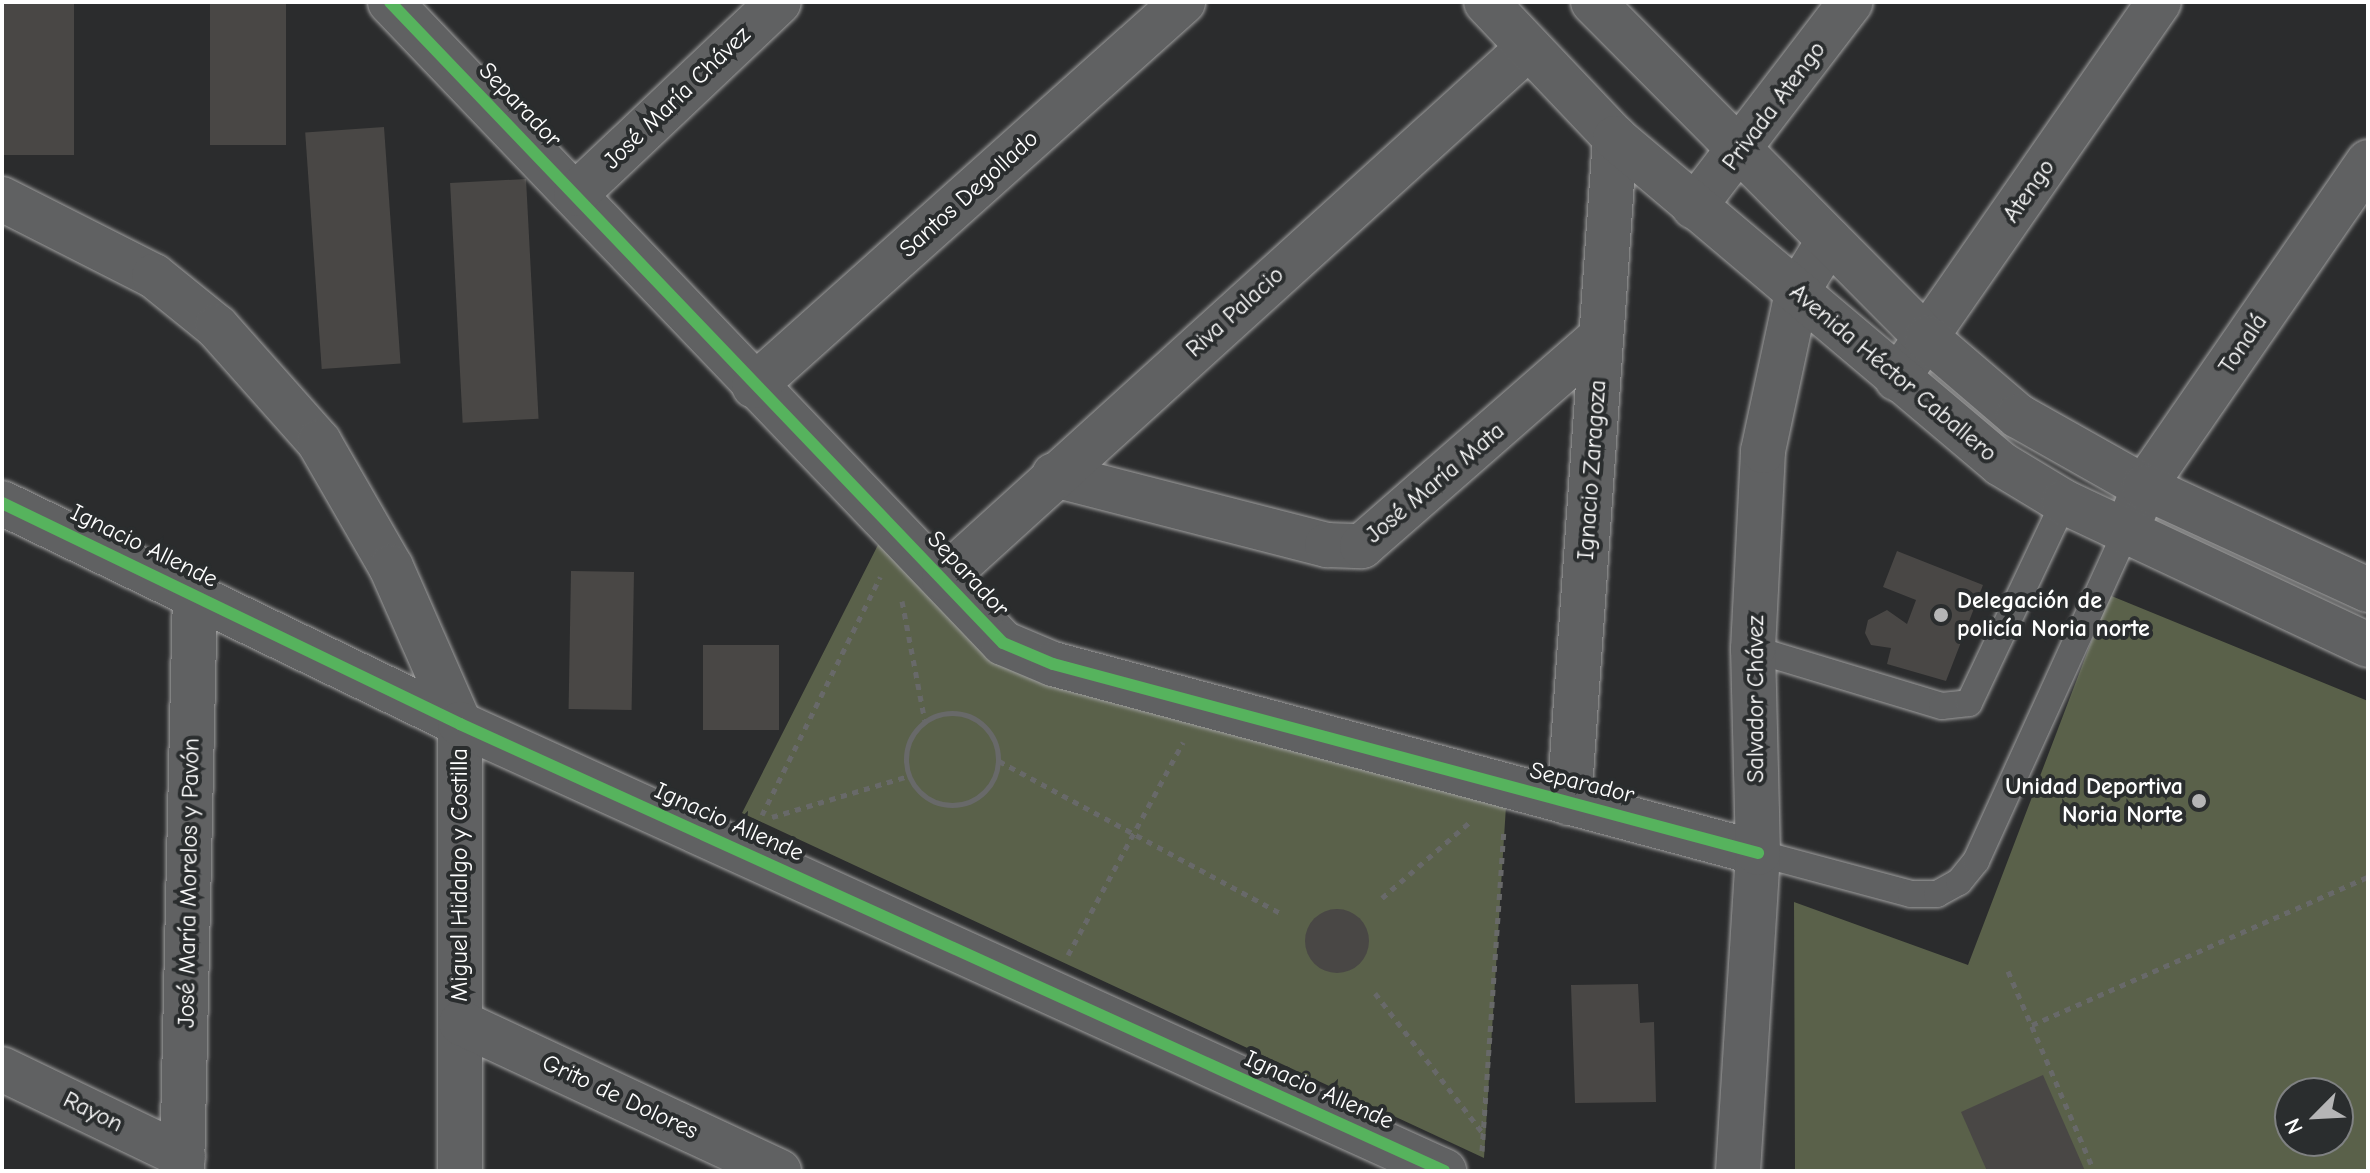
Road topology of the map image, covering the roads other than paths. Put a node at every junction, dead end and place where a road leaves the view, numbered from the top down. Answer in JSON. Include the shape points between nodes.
{"nodes":[{"id":1,"x":390,"y":2,"type":"edge"},
{"id":2,"x":779,"y":2,"type":"edge"},
{"id":3,"x":1183,"y":2,"type":"edge"},
{"id":4,"x":1593,"y":2,"type":"edge"},
{"id":5,"x":1851,"y":2,"type":"edge"},
{"id":6,"x":2159,"y":2,"type":"edge"},
{"id":7,"x":1490,"y":3,"type":"edge"},
{"id":8,"x":1527,"y":49,"type":"junction"},
{"id":9,"x":1615,"y":138,"type":"junction"},
{"id":10,"x":1742,"y":153,"type":"junction"},
{"id":11,"x":2368,"y":162,"type":"edge"},
{"id":12,"x":576,"y":194,"type":"junction"},
{"id":13,"x":2,"y":199,"type":"edge"},
{"id":14,"x":1694,"y":207,"type":"junction"},
{"id":15,"x":1829,"y":240,"type":"junction"},
{"id":16,"x":1797,"y":292,"type":"junction"},
{"id":17,"x":1601,"y":337,"type":"junction"},
{"id":18,"x":1927,"y":338,"type":"junction"},
{"id":19,"x":1897,"y":379,"type":"junction"},
{"id":20,"x":754,"y":386,"type":"junction"},
{"id":21,"x":1054,"y":475,"type":"junction"},
{"id":22,"x":2144,"y":487,"type":"junction"},
{"id":23,"x":2064,"y":502,"type":"junction"},
{"id":24,"x":2,"y":503,"type":"edge"},
{"id":25,"x":2127,"y":530,"type":"junction"},
{"id":26,"x":944,"y":578,"type":"junction"},
{"id":27,"x":2368,"y":590,"type":"edge"},
{"id":28,"x":195,"y":595,"type":"junction"},
{"id":29,"x":2368,"y":645,"type":"edge"},
{"id":30,"x":1753,"y":649,"type":"junction"},
{"id":31,"x":460,"y":724,"type":"junction"},
{"id":32,"x":1569,"y":803,"type":"junction"},
{"id":33,"x":1758,"y":853,"type":"junction"},
{"id":34,"x":461,"y":1023,"type":"junction"},
{"id":35,"x":2,"y":1069,"type":"edge"},
{"id":36,"x":1456,"y":1161,"type":"edge"},
{"id":37,"x":182,"y":1164,"type":"edge"},
{"id":38,"x":460,"y":1171,"type":"edge"},
{"id":39,"x":779,"y":1171,"type":"edge"},
{"id":40,"x":1738,"y":1171,"type":"edge"}],
"edges":[{"from":1,"to":12,"type":"street","name":"Separador"},
{"from":2,"to":12,"type":"street","name":"José María Chávez"},
{"from":3,"to":20,"type":"street","name":"Santos Degollado"},
{"from":4,"to":10,"type":"street","name":"Avenida Héctor Caballero"},
{"from":5,"to":10,"type":"street","name":"Privada Atengo"},
{"from":6,"to":18,"type":"street","name":"Atengo"},
{"from":7,"to":8,"type":"street","name":"Avenida Héctor Caballero"},
{"from":8,"to":9,"type":"street","name":"Avenida Héctor Caballero"},
{"from":8,"to":21,"type":"street","name":"Riva Palacio"},
{"from":9,"to":14,"type":"street","name":"Avenida Héctor Caballero"},
{"from":9,"to":17,"type":"street","name":"Ignacio Zaragoza"},
{"from":10,"to":14,"type":"street","name":"Privada Atengo"},
{"from":10,"to":15,"type":"street","name":"Avenida Héctor Caballero"},
{"from":11,"to":22,"type":"street","name":"Tonalá"},
{"from":12,"to":20,"type":"street","name":"Separador"},
{"from":13,"to":31,"type":"street","name":"Miguel Hidalgo y Costilla","via":[[154,276],[268,377],[362,512]]},
{"from":14,"to":16,"type":"street","name":"Avenida Héctor Caballero"},
{"from":15,"to":16,"type":"street","name":"Salvador Chávez"},
{"from":15,"to":18,"type":"street","name":"Avenida Héctor Caballero"},
{"from":16,"to":19,"type":"street","name":"Avenida Héctor Caballero"},
{"from":16,"to":30,"type":"street","name":"Salvador Chávez","via":[[1763,451]]},
{"from":17,"to":21,"type":"street","name":"José María Mata","via":[[1362,546],[1327,545]]},
{"from":17,"to":32,"type":"street","name":"Ignacio Zaragoza"},
{"from":18,"to":19,"type":"street","name":"Atengo"},
{"from":18,"to":22,"type":"street","name":"Avenida Héctor Caballero","via":[[2018,416]]},
{"from":19,"to":23,"type":"street","name":"Avenida Héctor Caballero","via":[[2001,464]]},
{"from":20,"to":26,"type":"street","name":"Separador"},
{"from":21,"to":26,"type":"street","name":"Riva Palacio"},
{"from":22,"to":25,"type":"street","name":"Tonalá"},
{"from":22,"to":27,"type":"street","name":"Avenida Héctor Caballero"},
{"from":23,"to":25,"type":"street","name":"Avenida Héctor Caballero"},
{"from":23,"to":30,"type":"lane","via":[[1969,703],[1942,706]]},
{"from":24,"to":28,"type":"street","name":"Ignacio Allende"},
{"from":25,"to":29,"type":"street","name":"Avenida Héctor Caballero"},
{"from":25,"to":33,"type":"lane","via":[[1976,861],[1959,882],[1937,894],[1911,894]]},
{"from":26,"to":32,"type":"street","name":"Separador","via":[[974,617],[1027,656]]},
{"from":28,"to":31,"type":"street","name":"Ignacio Allende"},
{"from":28,"to":37,"type":"street","name":"José María Morelos y Pavón"},
{"from":30,"to":33,"type":"street","name":"Salvador Chávez"},
{"from":31,"to":34,"type":"street","name":"Miguel Hidalgo y Costilla"},
{"from":31,"to":36,"type":"street","name":"Ignacio Allende"},
{"from":32,"to":33,"type":"street","name":"Separador"},
{"from":33,"to":40,"type":"street","name":"Salvador Chávez"},
{"from":34,"to":38,"type":"street","name":"Miguel Hidalgo y Costilla"},
{"from":34,"to":39,"type":"street","name":"Grito de Dolores"},
{"from":35,"to":37,"type":"street","name":"Rayon"}]}
